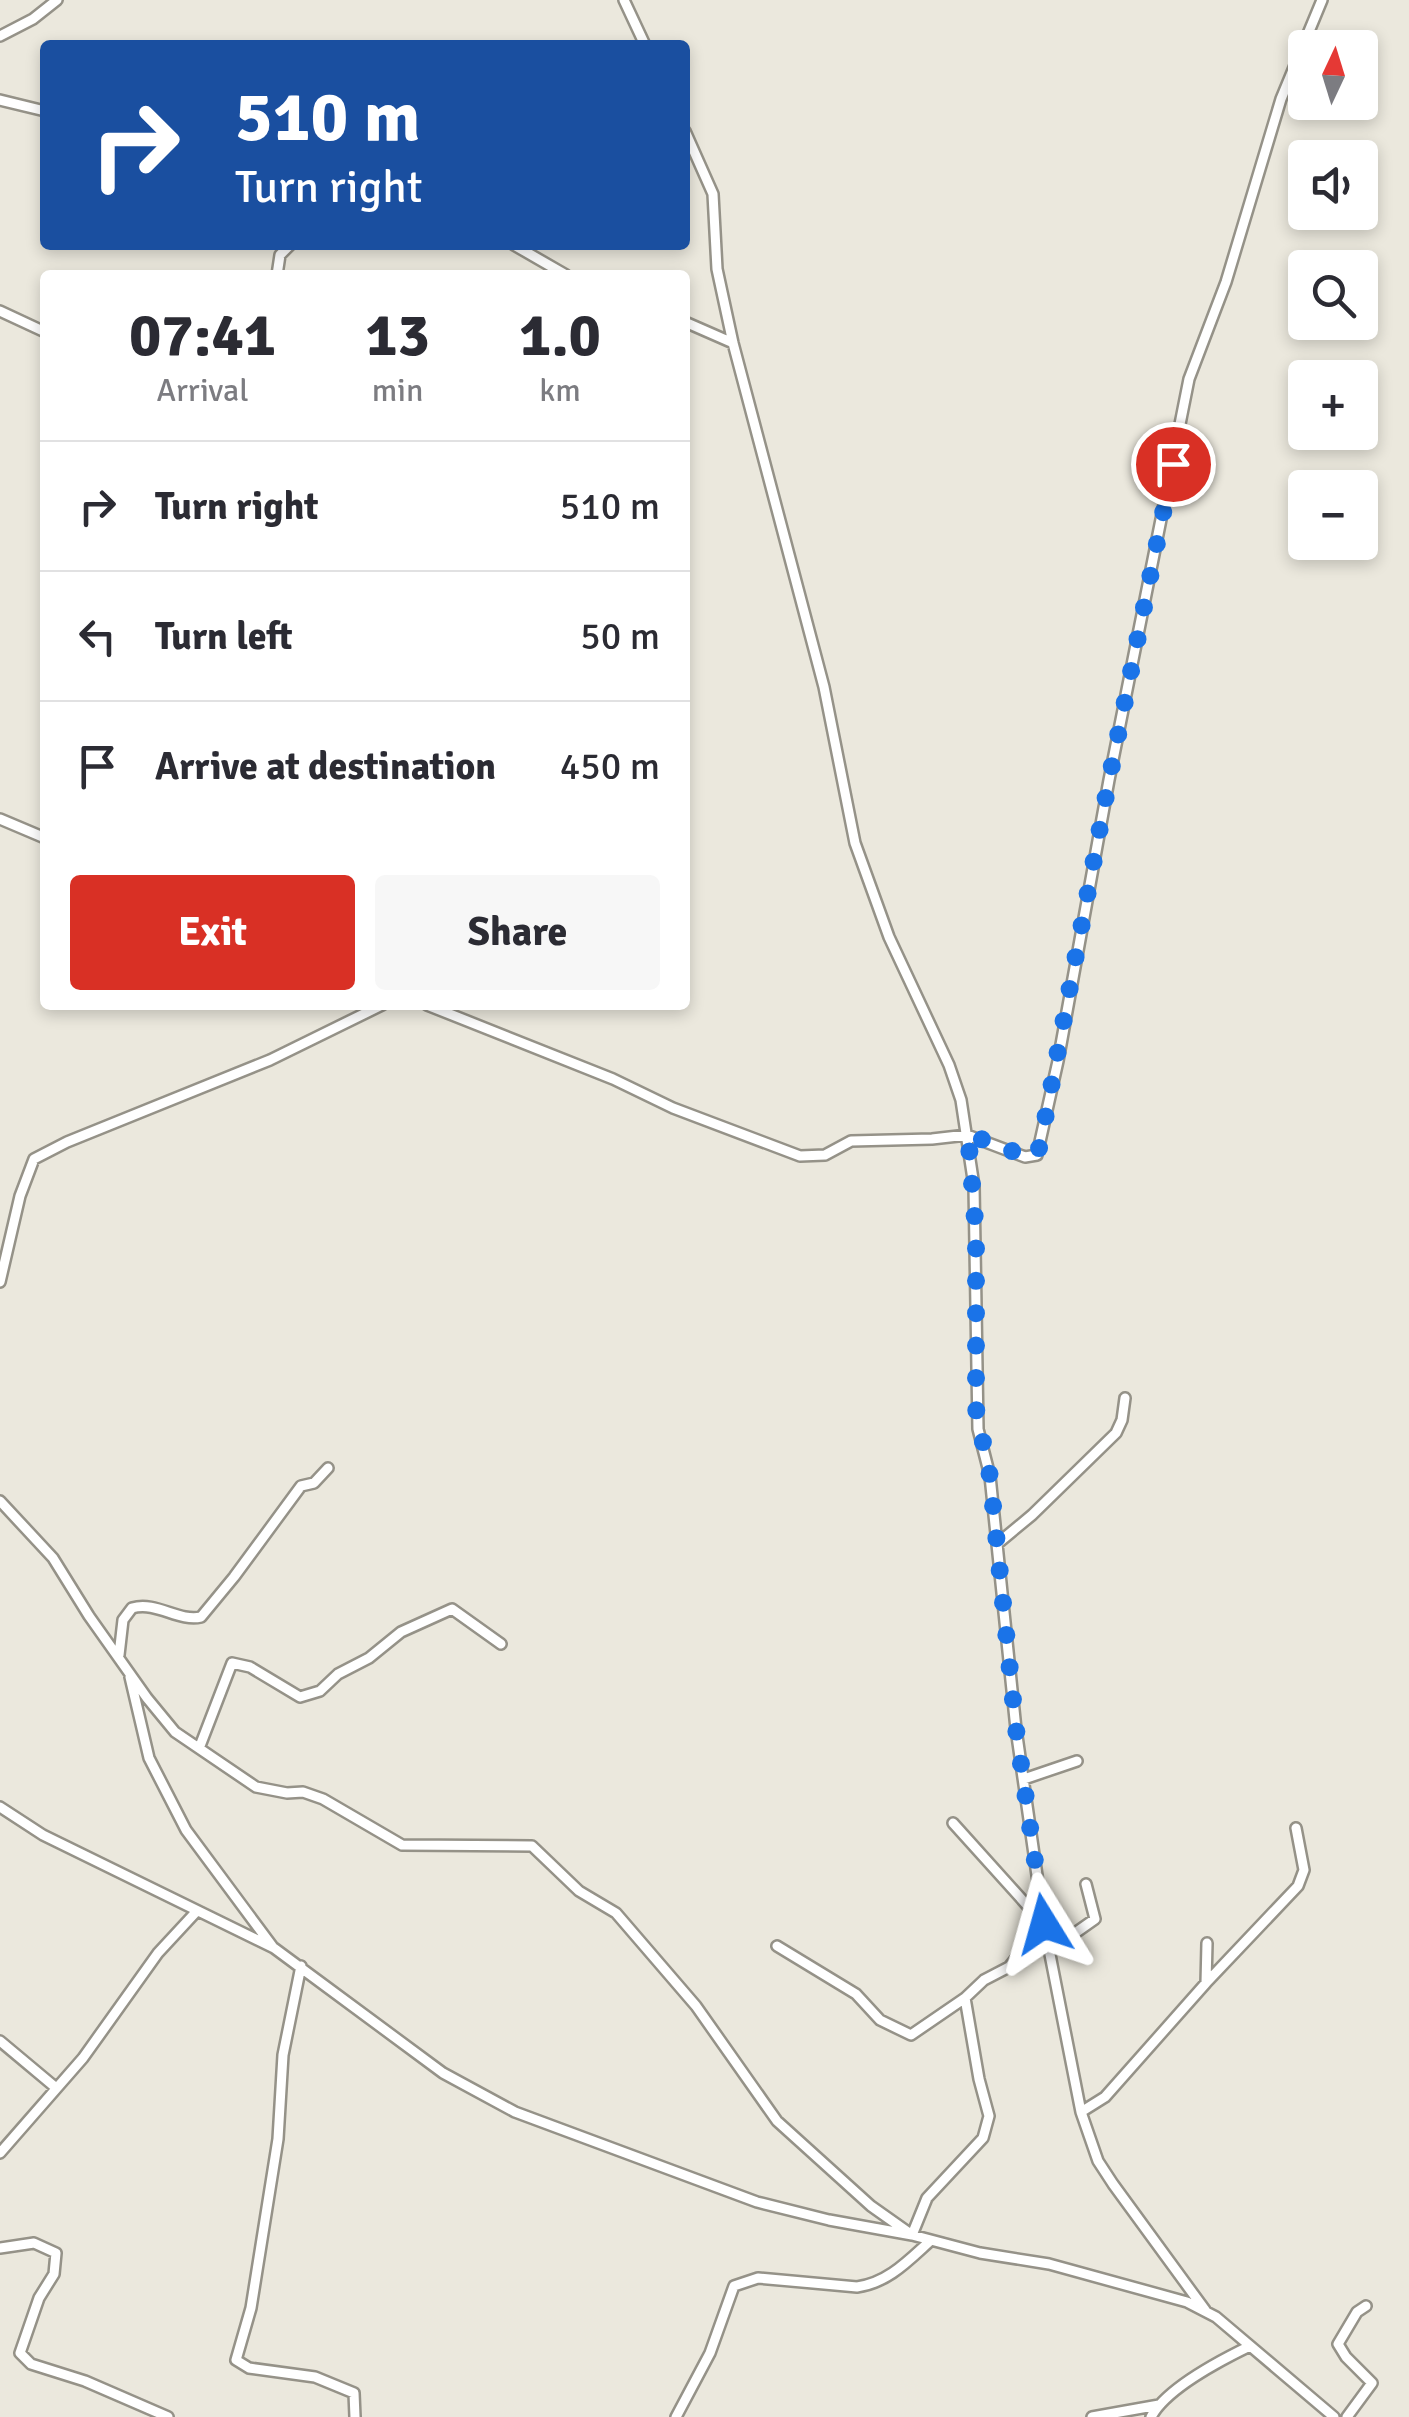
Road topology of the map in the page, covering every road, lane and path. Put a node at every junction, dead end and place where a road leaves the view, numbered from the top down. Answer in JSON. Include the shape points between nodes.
{"nodes":[{"id":1,"x":57,"y":0,"type":"edge"},
{"id":2,"x":624,"y":0,"type":"edge"},
{"id":3,"x":1322,"y":0,"type":"edge"},
{"id":4,"x":0,"y":36,"type":"edge"},
{"id":5,"x":643,"y":40,"type":"edge"},
{"id":6,"x":0,"y":100,"type":"edge"},
{"id":7,"x":40,"y":110,"type":"edge"},
{"id":8,"x":690,"y":142,"type":"edge"},
{"id":9,"x":523,"y":250,"type":"edge"},
{"id":10,"x":557,"y":270,"type":"edge"},
{"id":11,"x":0,"y":311,"type":"edge"},
{"id":12,"x":690,"y":324,"type":"edge"},
{"id":13,"x":40,"y":330,"type":"edge"},
{"id":14,"x":732,"y":343,"type":"junction"},
{"id":15,"x":0,"y":819,"type":"edge"},
{"id":16,"x":40,"y":836,"type":"edge"},
{"id":17,"x":372,"y":1010,"type":"edge"},
{"id":18,"x":440,"y":1010,"type":"edge"},
{"id":19,"x":968,"y":1134,"type":"junction"},
{"id":20,"x":0,"y":1282,"type":"edge"},
{"id":21,"x":1125,"y":1398,"type":"dead end"},
{"id":22,"x":328,"y":1468,"type":"dead end"},
{"id":23,"x":0,"y":1500,"type":"edge"},
{"id":24,"x":997,"y":1544,"type":"junction"},
{"id":25,"x":501,"y":1644,"type":"dead end"},
{"id":26,"x":119,"y":1655,"type":"junction"},
{"id":27,"x":129,"y":1670,"type":"junction"},
{"id":28,"x":200,"y":1746,"type":"junction"},
{"id":29,"x":1077,"y":1761,"type":"dead end"},
{"id":30,"x":1024,"y":1779,"type":"junction"},
{"id":31,"x":0,"y":1807,"type":"edge"},
{"id":32,"x":953,"y":1823,"type":"dead end"},
{"id":33,"x":1296,"y":1828,"type":"dead end"},
{"id":34,"x":1086,"y":1884,"type":"dead end"},
{"id":35,"x":196,"y":1912,"type":"junction"},
{"id":36,"x":1044,"y":1924,"type":"junction"},
{"id":37,"x":1207,"y":1943,"type":"dead end"},
{"id":38,"x":777,"y":1946,"type":"dead end"},
{"id":39,"x":274,"y":1948,"type":"junction"},
{"id":40,"x":1051,"y":1950,"type":"junction"},
{"id":41,"x":301,"y":1966,"type":"junction"},
{"id":42,"x":1206,"y":1983,"type":"junction"},
{"id":43,"x":965,"y":1998,"type":"junction"},
{"id":44,"x":0,"y":2040,"type":"edge"},
{"id":45,"x":56,"y":2088,"type":"junction"},
{"id":46,"x":1080,"y":2112,"type":"junction"},
{"id":47,"x":0,"y":2153,"type":"edge"},
{"id":48,"x":912,"y":2234,"type":"junction"},
{"id":49,"x":929,"y":2242,"type":"junction"},
{"id":50,"x":0,"y":2248,"type":"edge"},
{"id":51,"x":1366,"y":2306,"type":"dead end"},
{"id":52,"x":1205,"y":2310,"type":"junction"},
{"id":53,"x":1250,"y":2346,"type":"junction"},
{"id":54,"x":1159,"y":2405,"type":"junction"},
{"id":55,"x":168,"y":2417,"type":"edge"},
{"id":56,"x":355,"y":2417,"type":"edge"},
{"id":57,"x":676,"y":2417,"type":"edge"},
{"id":58,"x":1092,"y":2417,"type":"edge"},
{"id":59,"x":1152,"y":2417,"type":"edge"},
{"id":60,"x":1334,"y":2417,"type":"edge"},
{"id":61,"x":1347,"y":2417,"type":"edge"}],
"edges":[{"from":1,"to":4,"type":"street"},
{"from":2,"to":5,"type":"street"},
{"from":3,"to":19,"type":"street","via":[[1281,99],[1189,379],[1040,1146],[1036,1155],[1025,1156]]},
{"from":6,"to":7,"type":"street"},
{"from":8,"to":14,"type":"street","via":[[713,194]]},
{"from":9,"to":10,"type":"street"},
{"from":11,"to":13,"type":"street"},
{"from":12,"to":14,"type":"street"},
{"from":14,"to":19,"type":"street","via":[[819,666],[854,843],[948,1065]]},
{"from":15,"to":16,"type":"street"},
{"from":17,"to":20,"type":"street","via":[[34,1159]]},
{"from":18,"to":19,"type":"street","via":[[800,1156],[825,1155],[851,1141]]},
{"from":19,"to":24,"type":"street","via":[[976,1233],[976,1409]]},
{"from":21,"to":24,"type":"street","via":[[1116,1434]]},
{"from":22,"to":26,"type":"street","via":[[301,1486],[201,1617],[132,1608],[123,1620]]},
{"from":23,"to":26,"type":"street","via":[[53,1558]]},
{"from":24,"to":30,"type":"street"},
{"from":25,"to":28,"type":"street","via":[[452,1609],[401,1632],[320,1691],[300,1697],[232,1663]]},
{"from":26,"to":27,"type":"street"},
{"from":27,"to":28,"type":"street","via":[[175,1732]]},
{"from":27,"to":39,"type":"street","via":[[149,1758],[186,1830]]},
{"from":28,"to":48,"type":"street","via":[[256,1787],[323,1799],[402,1845],[532,1846],[579,1891],[616,1913],[696,2006],[777,2121]]},
{"from":29,"to":30,"type":"street"},
{"from":30,"to":36,"type":"street"},
{"from":31,"to":35,"type":"street"},
{"from":32,"to":36,"type":"street"},
{"from":33,"to":42,"type":"street","via":[[1304,1870],[1298,1886]]},
{"from":34,"to":40,"type":"street","via":[[1095,1918]]},
{"from":35,"to":39,"type":"street"},
{"from":35,"to":45,"type":"street"},
{"from":36,"to":40,"type":"street"},
{"from":36,"to":43,"type":"street","via":[[1008,1967]]},
{"from":37,"to":42,"type":"street"},
{"from":38,"to":43,"type":"street","via":[[856,1994],[880,2020],[911,2034]]},
{"from":39,"to":41,"type":"street"},
{"from":40,"to":46,"type":"street"},
{"from":41,"to":48,"type":"street","via":[[443,2072],[515,2112],[757,2202]]},
{"from":41,"to":56,"type":"street","via":[[283,2054],[267,2208],[236,2360],[335,2383],[354,2393]]},
{"from":42,"to":46,"type":"street","via":[[1105,2097]]},
{"from":43,"to":48,"type":"street","via":[[989,2116],[983,2138],[926,2198]]},
{"from":44,"to":45,"type":"street"},
{"from":45,"to":47,"type":"street"},
{"from":46,"to":52,"type":"street","via":[[1112,2184]]},
{"from":48,"to":49,"type":"street"},
{"from":49,"to":52,"type":"street","via":[[1049,2264]]},
{"from":49,"to":57,"type":"street","via":[[871,2285],[758,2278],[734,2286],[710,2353]]},
{"from":50,"to":55,"type":"street","via":[[34,2244],[56,2253],[54,2274],[20,2352],[31,2364]]},
{"from":51,"to":61,"type":"street","via":[[1338,2344],[1372,2384]]},
{"from":52,"to":53,"type":"street"},
{"from":53,"to":54,"type":"street"},
{"from":53,"to":60,"type":"street"},
{"from":54,"to":58,"type":"street"},
{"from":54,"to":59,"type":"street"}]}
